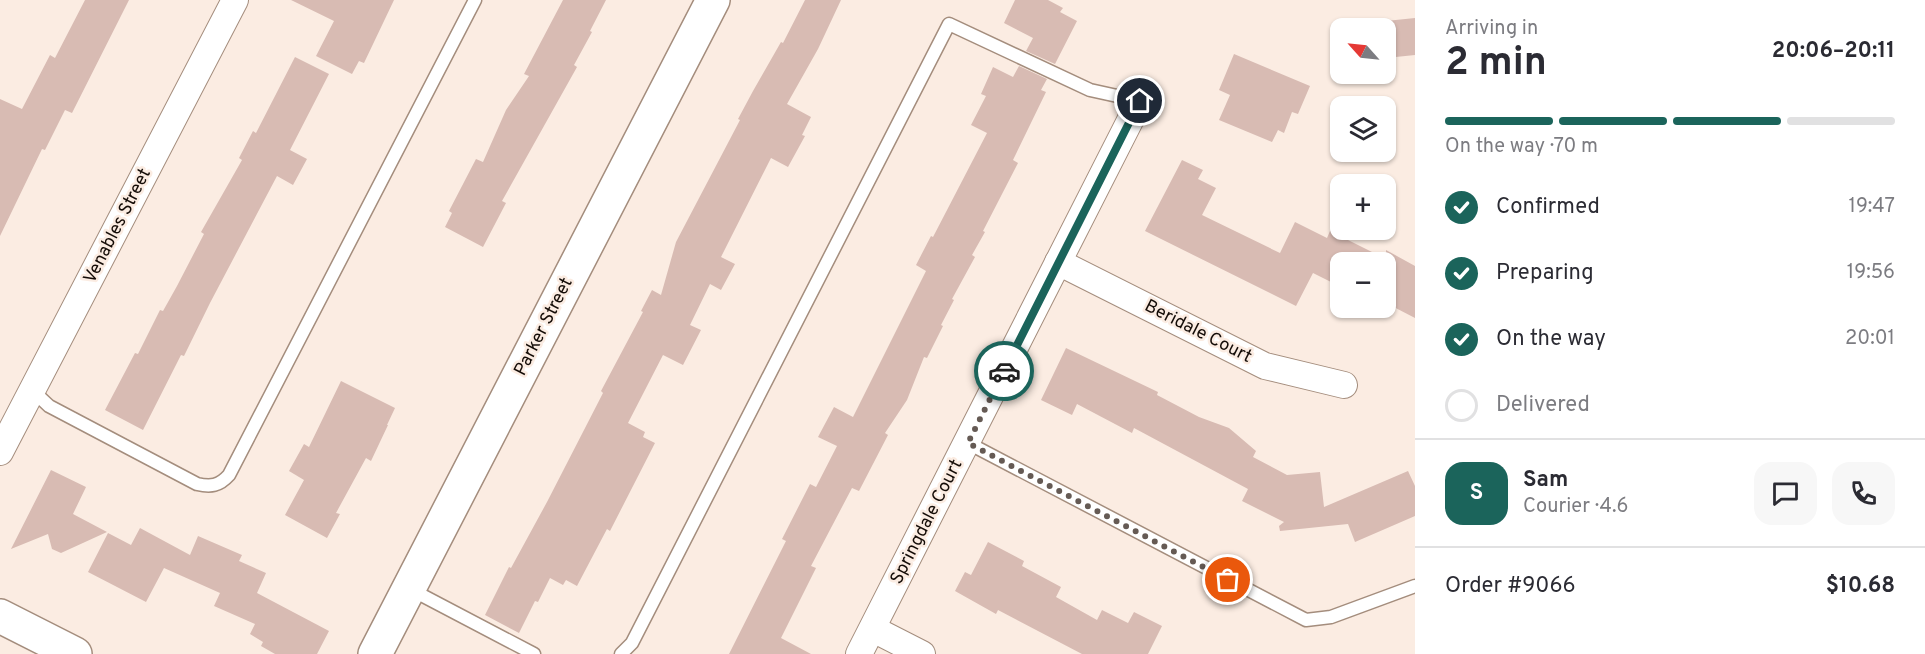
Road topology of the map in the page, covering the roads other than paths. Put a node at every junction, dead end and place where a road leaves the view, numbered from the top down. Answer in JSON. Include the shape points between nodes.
{"nodes":[{"id":1,"x":236,"y":0,"type":"edge"},
{"id":2,"x":475,"y":0,"type":"edge"},
{"id":3,"x":713,"y":0,"type":"edge"},
{"id":4,"x":1140,"y":101,"type":"joint"},
{"id":5,"x":1058,"y":262,"type":"junction"},
{"id":6,"x":1344,"y":385,"type":"dead end"},
{"id":7,"x":33,"y":391,"type":"junction"},
{"id":8,"x":968,"y":443,"type":"junction"},
{"id":9,"x":0,"y":452,"type":"edge"},
{"id":10,"x":1415,"y":586,"type":"edge"},
{"id":11,"x":408,"y":588,"type":"junction"},
{"id":12,"x":0,"y":615,"type":"edge"},
{"id":13,"x":873,"y":629,"type":"junction"},
{"id":14,"x":75,"y":654,"type":"edge"},
{"id":15,"x":375,"y":654,"type":"edge"},
{"id":16,"x":534,"y":654,"type":"edge"},
{"id":17,"x":621,"y":654,"type":"edge"},
{"id":18,"x":859,"y":654,"type":"edge"},
{"id":19,"x":922,"y":654,"type":"edge"}],
"edges":[{"from":1,"to":7,"type":"street","name":"Venables Street"},
{"from":2,"to":7,"type":"lane","via":[[229,475],[220,484],[197,484],[49,406]]},
{"from":3,"to":11,"type":"street","name":"Parker Street"},
{"from":4,"to":5,"type":"street","name":"Springdale Court"},
{"from":4,"to":17,"type":"lane","via":[[1090,90],[949,24],[632,643]]},
{"from":5,"to":6,"type":"street","name":"Beridale Court","via":[[1265,366]]},
{"from":5,"to":8,"type":"street","name":"Springdale Court"},
{"from":7,"to":9,"type":"street","name":"Venables Street"},
{"from":8,"to":10,"type":"lane","via":[[1306,621],[1331,617]]},
{"from":8,"to":13,"type":"street","name":"Springdale Court"},
{"from":11,"to":15,"type":"street","name":"Parker Street"},
{"from":11,"to":16,"type":"lane"},
{"from":12,"to":14,"type":"street"},
{"from":13,"to":18,"type":"street","name":"Springdale Court"},
{"from":13,"to":19,"type":"street"}]}
